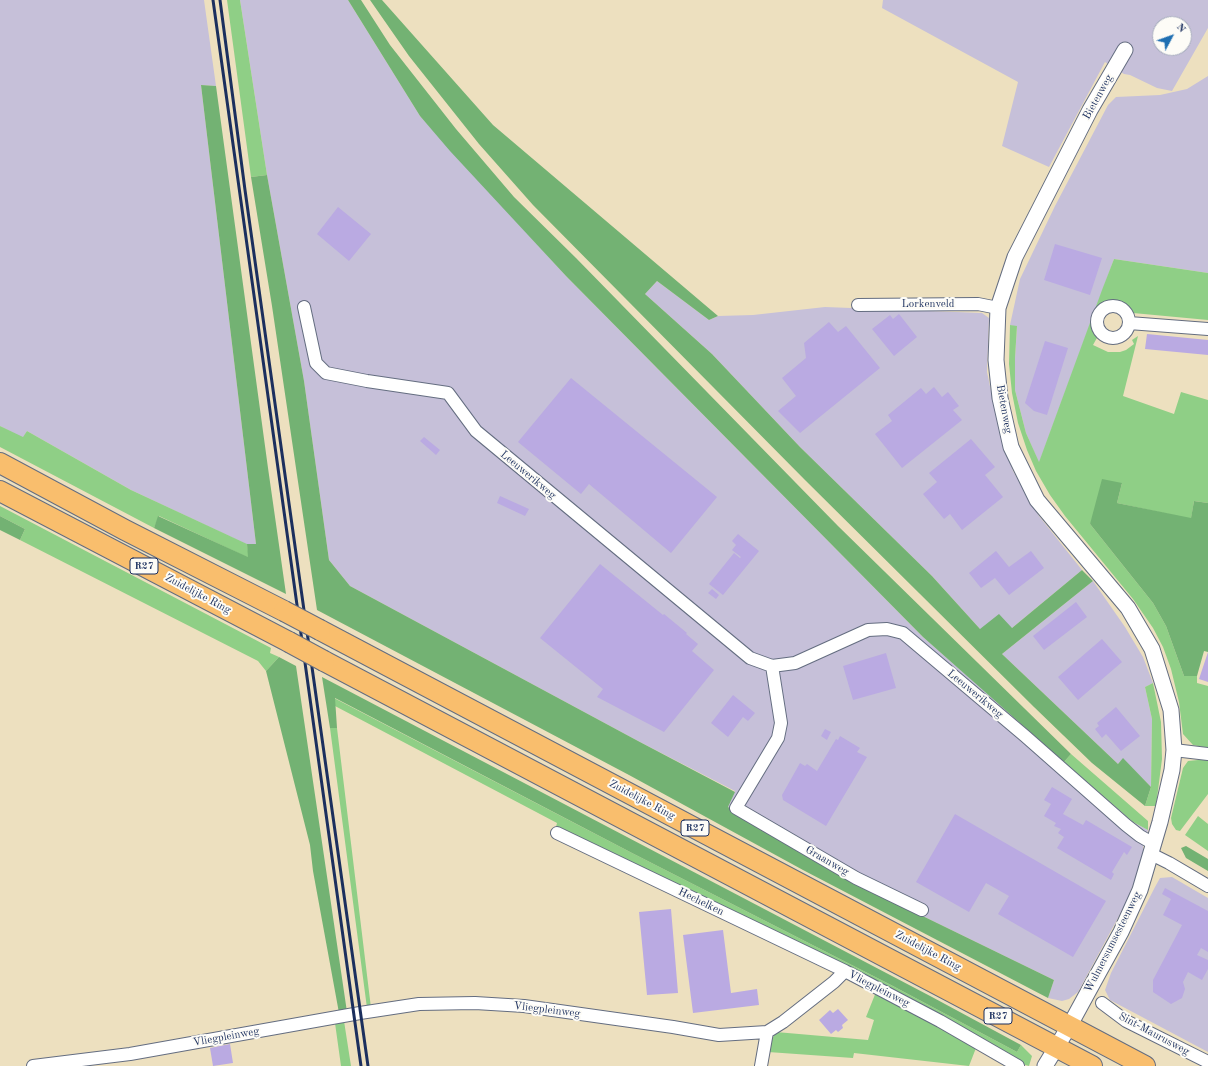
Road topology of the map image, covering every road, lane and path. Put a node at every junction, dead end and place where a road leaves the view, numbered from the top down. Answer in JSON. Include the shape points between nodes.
{"nodes":[{"id":1,"x":1125,"y":50,"type":"dead end"},
{"id":2,"x":858,"y":305,"type":"dead end"},
{"id":3,"x":304,"y":307,"type":"dead end"},
{"id":4,"x":998,"y":308,"type":"junction"},
{"id":5,"x":1129,"y":323,"type":"dead end"},
{"id":6,"x":1208,"y":329,"type":"edge"},
{"id":7,"x":0,"y":463,"type":"edge"},
{"id":8,"x":0,"y":491,"type":"edge"},
{"id":9,"x":772,"y":666,"type":"junction"},
{"id":10,"x":1174,"y":750,"type":"junction"},
{"id":11,"x":1208,"y":754,"type":"edge"},
{"id":12,"x":557,"y":833,"type":"dead end"},
{"id":13,"x":1153,"y":849,"type":"junction"},
{"id":14,"x":1208,"y":886,"type":"edge"},
{"id":15,"x":922,"y":910,"type":"dead end"},
{"id":16,"x":845,"y":971,"type":"junction"},
{"id":17,"x":1102,"y":1003,"type":"dead end"},
{"id":18,"x":1070,"y":1025,"type":"junction"},
{"id":19,"x":767,"y":1032,"type":"junction"},
{"id":20,"x":1056,"y":1047,"type":"junction"},
{"id":21,"x":1208,"y":1062,"type":"edge"},
{"id":22,"x":33,"y":1066,"type":"edge"},
{"id":23,"x":761,"y":1066,"type":"edge"},
{"id":24,"x":1018,"y":1066,"type":"edge"},
{"id":25,"x":1045,"y":1066,"type":"edge"},
{"id":26,"x":1092,"y":1066,"type":"edge"},
{"id":27,"x":1145,"y":1066,"type":"edge"}],
"edges":[{"from":1,"to":4,"type":"street","name":"Bietenweg","via":[[1090,110],[1015,257]]},
{"from":2,"to":4,"type":"street","name":"Lorkenveld","via":[[978,304]]},
{"from":3,"to":9,"type":"street","name":"Leeuwerikweg","via":[[316,363],[326,373],[448,393],[476,432],[750,658]]},
{"from":4,"to":10,"type":"street","name":"Bietenweg","via":[[996,360],[1000,398],[1011,447],[1037,500],[1128,608],[1152,649],[1171,710]]},
{"from":5,"to":6,"type":"street"},
{"from":7,"to":18,"type":"highway","name":"Zuidelijke Ring","number":"R27","bridge":true},
{"from":8,"to":20,"type":"highway","name":"Zuidelijke Ring","number":"R27","bridge":true},
{"from":9,"to":13,"type":"street","name":"Leeuwerikweg","via":[[794,663],[868,630],[887,629],[903,633]]},
{"from":9,"to":15,"type":"street","name":"Graanweg","via":[[781,723],[778,738],[736,808],[856,878]]},
{"from":10,"to":11,"type":"street"},
{"from":10,"to":13,"type":"street","name":"Wulmersumsesteenweg","via":[[1172,770]]},
{"from":12,"to":16,"type":"street","name":"Hechelken"},
{"from":13,"to":14,"type":"street","via":[[1169,863]]},
{"from":13,"to":18,"type":"street","name":"Wulmersumsesteenweg","via":[[1131,912]]},
{"from":16,"to":19,"type":"street","name":"Vliegpleinweg"},
{"from":16,"to":24,"type":"street","name":"Vliegpleinweg"},
{"from":17,"to":21,"type":"street","name":"Sint-Maurusweg","via":[[1126,1021]]},
{"from":18,"to":20,"type":"street","name":"Wulmersumsesteenweg"},
{"from":18,"to":27,"type":"highway","number":"R27"},
{"from":19,"to":22,"type":"street","name":"Vliegpleinweg","via":[[719,1035],[524,1006],[475,1003],[419,1004],[130,1054]]},
{"from":19,"to":23,"type":"street"},
{"from":20,"to":25,"type":"street","name":"Wulmersumsesteenweg"},
{"from":20,"to":26,"type":"highway","number":"R27"}]}
